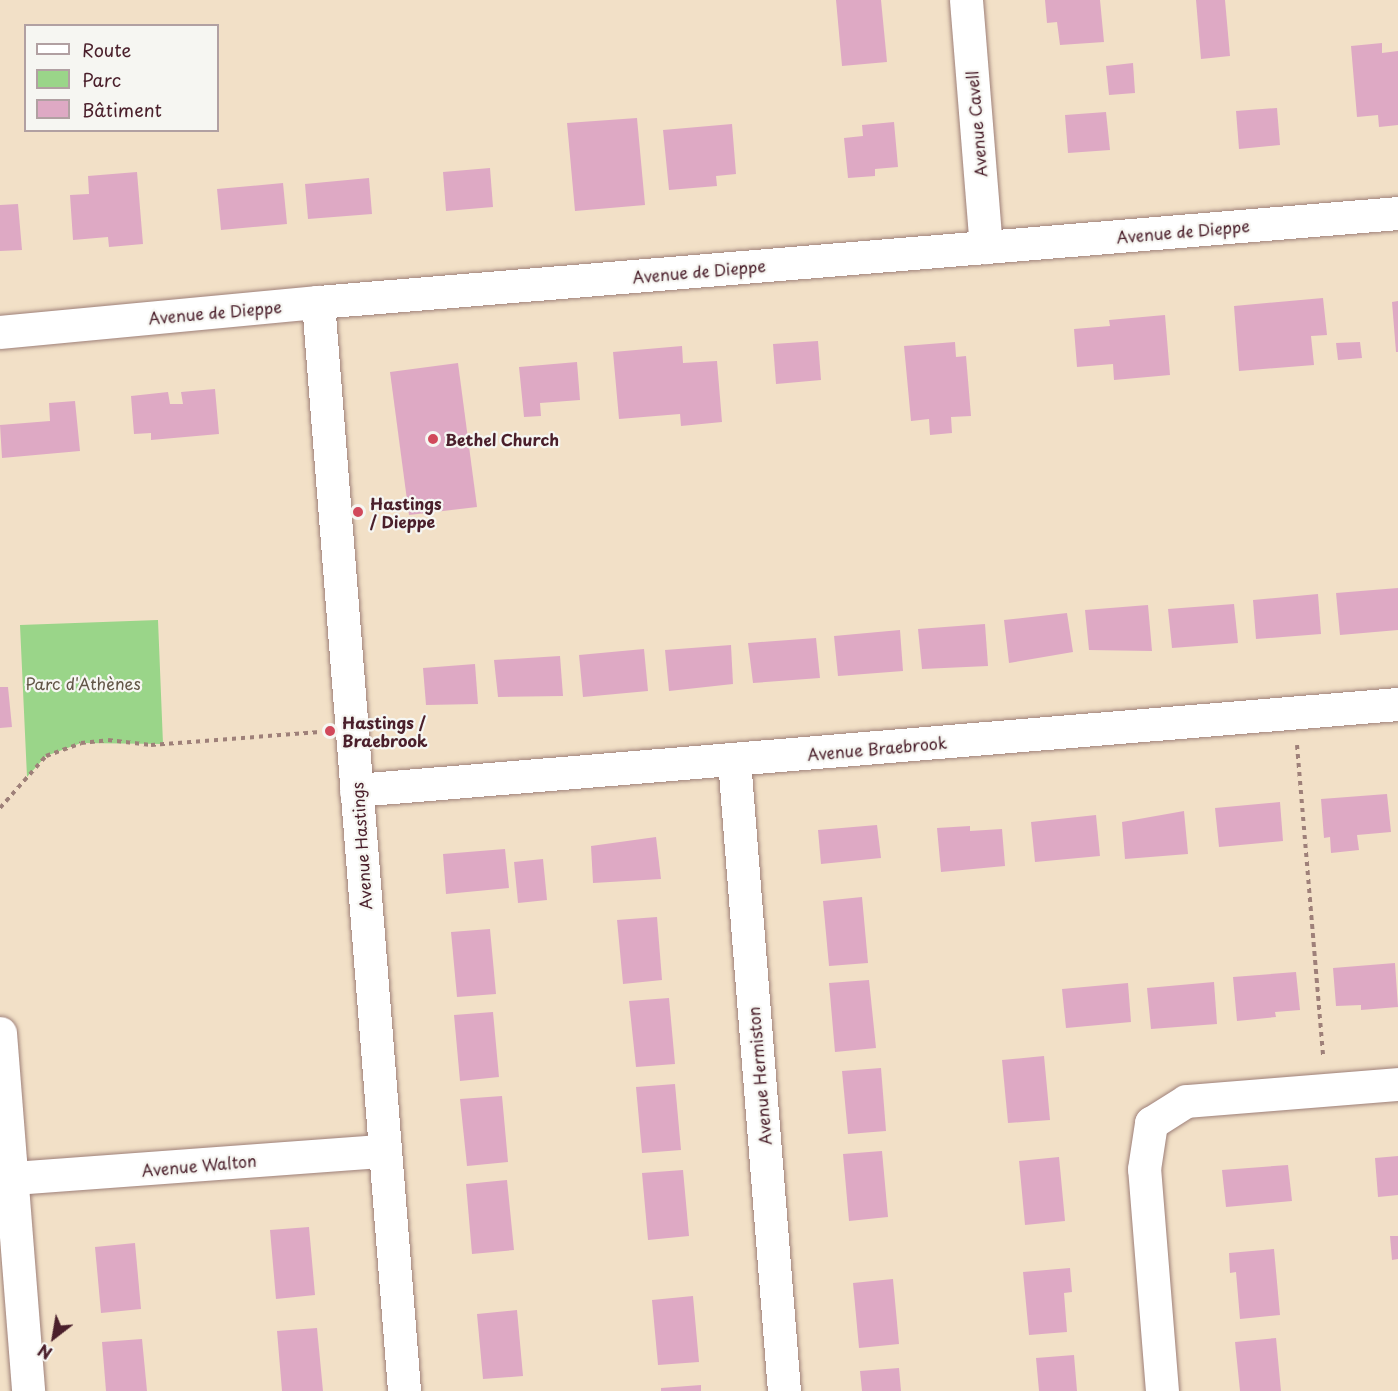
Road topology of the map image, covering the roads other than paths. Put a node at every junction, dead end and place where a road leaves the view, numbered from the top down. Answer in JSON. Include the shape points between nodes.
{"nodes":[{"id":1,"x":966,"y":0,"type":"edge"},
{"id":2,"x":1398,"y":213,"type":"edge"},
{"id":3,"x":986,"y":247,"type":"junction"},
{"id":4,"x":318,"y":302,"type":"junction"},
{"id":5,"x":0,"y":332,"type":"edge"},
{"id":6,"x":1398,"y":704,"type":"edge"},
{"id":7,"x":734,"y":760,"type":"junction"},
{"id":8,"x":356,"y":790,"type":"junction"},
{"id":9,"x":0,"y":1034,"type":"edge"},
{"id":10,"x":1398,"y":1083,"type":"edge"},
{"id":11,"x":384,"y":1151,"type":"junction"},
{"id":12,"x":13,"y":1178,"type":"junction"},
{"id":13,"x":28,"y":1391,"type":"edge"},
{"id":14,"x":404,"y":1391,"type":"edge"},
{"id":15,"x":784,"y":1391,"type":"edge"},
{"id":16,"x":1162,"y":1391,"type":"edge"}],
"edges":[{"from":1,"to":3,"type":"street","name":"Avenue Cavell"},
{"from":2,"to":3,"type":"street","name":"Avenue de Dieppe"},
{"from":3,"to":4,"type":"street","name":"Avenue de Dieppe"},
{"from":4,"to":5,"type":"street","name":"Avenue de Dieppe"},
{"from":4,"to":8,"type":"street","name":"Avenue Hastings"},
{"from":6,"to":7,"type":"street","name":"Avenue Braebrook"},
{"from":7,"to":8,"type":"street","name":"Avenue Braebrook"},
{"from":7,"to":15,"type":"street","name":"Avenue Hermiston"},
{"from":8,"to":11,"type":"street","name":"Avenue Hastings"},
{"from":9,"to":12,"type":"street"},
{"from":10,"to":16,"type":"street","via":[[1186,1101],[1150,1123],[1144,1170]]},
{"from":11,"to":12,"type":"street","name":"Avenue Walton"},
{"from":11,"to":14,"type":"street","name":"Avenue Hastings"},
{"from":12,"to":13,"type":"street"}]}
